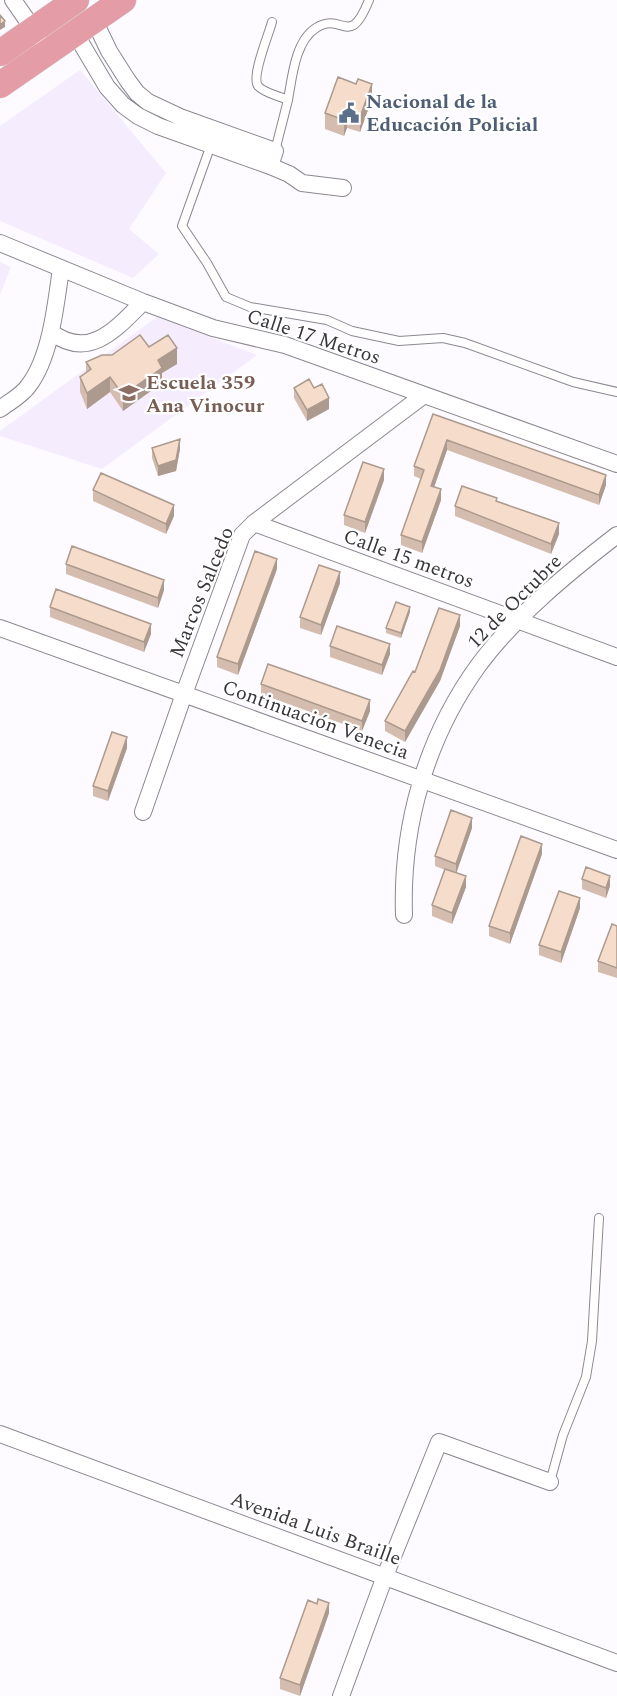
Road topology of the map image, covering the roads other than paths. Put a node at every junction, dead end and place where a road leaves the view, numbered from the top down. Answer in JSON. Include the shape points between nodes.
{"nodes":[{"id":1,"x":13,"y":0,"type":"edge"},
{"id":2,"x":76,"y":0,"type":"edge"},
{"id":3,"x":123,"y":0,"type":"edge"},
{"id":4,"x":369,"y":0,"type":"edge"},
{"id":5,"x":272,"y":22,"type":"dead end"},
{"id":6,"x":84,"y":26,"type":"junction"},
{"id":7,"x":34,"y":30,"type":"junction"},
{"id":8,"x":49,"y":51,"type":"junction"},
{"id":9,"x":0,"y":53,"type":"edge"},
{"id":10,"x":0,"y":85,"type":"edge"},
{"id":11,"x":288,"y":100,"type":"junction"},
{"id":12,"x":213,"y":137,"type":"junction"},
{"id":13,"x":273,"y":159,"type":"junction"},
{"id":14,"x":343,"y":188,"type":"dead end"},
{"id":15,"x":0,"y":243,"type":"edge"},
{"id":16,"x":61,"y":268,"type":"junction"},
{"id":17,"x":143,"y":302,"type":"junction"},
{"id":18,"x":51,"y":332,"type":"junction"},
{"id":19,"x":617,"y":392,"type":"edge"},
{"id":20,"x":424,"y":394,"type":"junction"},
{"id":21,"x":0,"y":409,"type":"edge"},
{"id":22,"x":617,"y":464,"type":"edge"},
{"id":23,"x":254,"y":523,"type":"junction"},
{"id":24,"x":617,"y":535,"type":"edge"},
{"id":25,"x":519,"y":620,"type":"junction"},
{"id":26,"x":0,"y":628,"type":"edge"},
{"id":27,"x":617,"y":657,"type":"edge"},
{"id":28,"x":184,"y":694,"type":"junction"},
{"id":29,"x":420,"y":780,"type":"junction"},
{"id":30,"x":143,"y":812,"type":"dead end"},
{"id":31,"x":617,"y":850,"type":"edge"},
{"id":32,"x":404,"y":915,"type":"dead end"},
{"id":33,"x":598,"y":1218,"type":"dead end"},
{"id":34,"x":0,"y":1436,"type":"edge"},
{"id":35,"x":550,"y":1482,"type":"joint"},
{"id":36,"x":386,"y":1576,"type":"junction"},
{"id":37,"x":617,"y":1663,"type":"edge"},
{"id":38,"x":341,"y":1696,"type":"edge"}],
"edges":[{"from":1,"to":7,"type":"street"},
{"from":2,"to":7,"type":"main road"},
{"from":3,"to":6,"type":"main road"},
{"from":4,"to":11,"type":"lane","via":[[356,25],[330,24],[316,28],[306,39],[292,71]]},
{"from":5,"to":11,"type":"lane","via":[[256,82]]},
{"from":6,"to":8,"type":"main road"},
{"from":6,"to":12,"type":"street","via":[[109,51],[137,93]]},
{"from":6,"to":12,"type":"street","via":[[107,87],[123,105],[158,126]]},
{"from":7,"to":8,"type":"street"},
{"from":7,"to":9,"type":"main road"},
{"from":8,"to":10,"type":"main road"},
{"from":11,"to":13,"type":"lane"},
{"from":12,"to":13,"type":"street"},
{"from":12,"to":19,"type":"lane","via":[[182,226],[226,297],[250,307],[327,320],[352,331],[399,341],[443,338],[465,343],[573,382]]},
{"from":13,"to":14,"type":"street","via":[[302,183]]},
{"from":15,"to":16,"type":"street","name":"Calle 17 Metros"},
{"from":16,"to":17,"type":"street","name":"Calle 17 Metros"},
{"from":16,"to":18,"type":"street"},
{"from":17,"to":18,"type":"street","via":[[114,330],[90,344],[67,342]]},
{"from":17,"to":20,"type":"street","name":"Calle 17 Metros","via":[[213,328],[285,345]]},
{"from":18,"to":21,"type":"street","via":[[29,386]]},
{"from":20,"to":22,"type":"street","name":"Calle 17 Metros"},
{"from":20,"to":23,"type":"street","name":"Marcos Salcedo"},
{"from":23,"to":25,"type":"street","name":"Calle 15 metros"},
{"from":23,"to":28,"type":"street","name":"Marcos Salcedo","via":[[242,535]]},
{"from":24,"to":25,"type":"street","name":"12 de Octubre"},
{"from":25,"to":27,"type":"street","name":"Calle 15 metros"},
{"from":25,"to":29,"type":"street","name":"12 de Octubre","via":[[479,666],[460,696]]},
{"from":26,"to":28,"type":"street","name":"Continuación Venecia"},
{"from":28,"to":29,"type":"street","name":"Continuación Venecia"},
{"from":28,"to":30,"type":"street","name":"Marcos Salcedo"},
{"from":29,"to":31,"type":"street","name":"Continuación Venecia"},
{"from":29,"to":32,"type":"street","name":"12 de Octubre","via":[[405,863]]},
{"from":33,"to":35,"type":"lane","via":[[592,1341],[586,1377]]},
{"from":34,"to":36,"type":"street","name":"Avenida Luis Braille"},
{"from":35,"to":36,"type":"street","via":[[439,1442]]},
{"from":36,"to":37,"type":"street","name":"Avenida Luis Braille"},
{"from":36,"to":38,"type":"street"}]}
